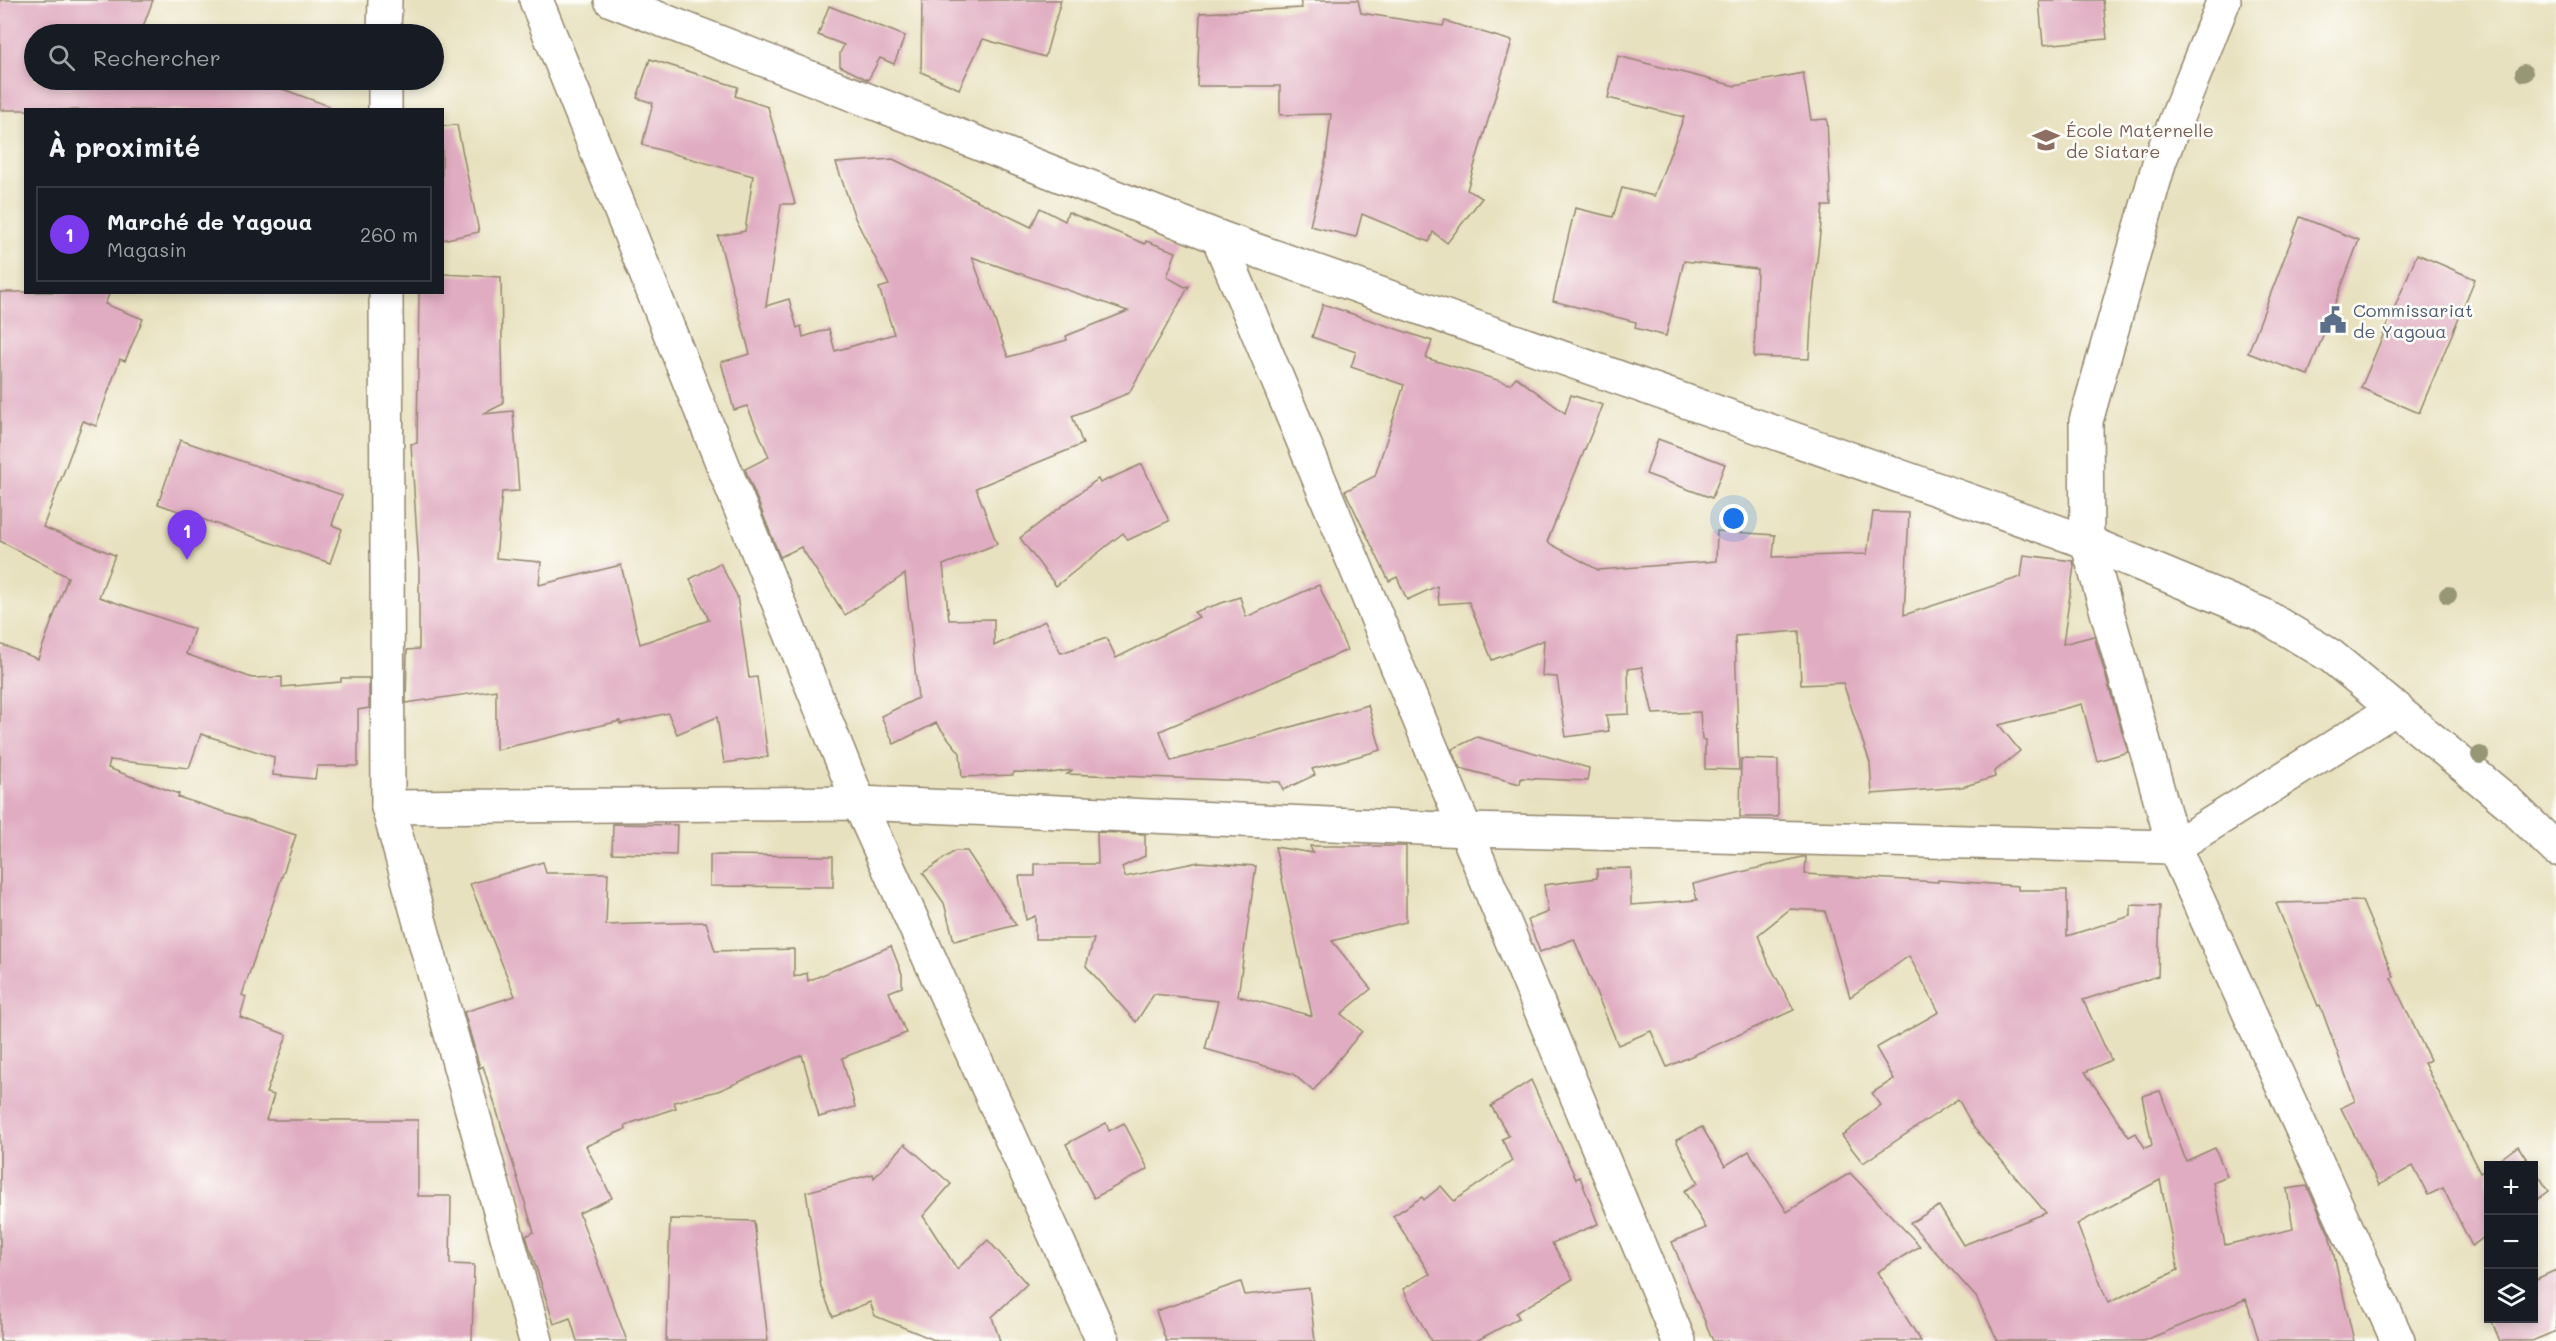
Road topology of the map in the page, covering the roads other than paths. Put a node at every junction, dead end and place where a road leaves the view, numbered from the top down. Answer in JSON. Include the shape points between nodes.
{"nodes":[{"id":1,"x":385,"y":0,"type":"edge"},
{"id":2,"x":536,"y":0,"type":"edge"},
{"id":3,"x":611,"y":0,"type":"edge"},
{"id":4,"x":2224,"y":0,"type":"edge"},
{"id":5,"x":384,"y":24,"type":"edge"},
{"id":6,"x":385,"y":90,"type":"edge"},
{"id":7,"x":385,"y":108,"type":"edge"},
{"id":8,"x":1218,"y":237,"type":"junction"},
{"id":9,"x":386,"y":294,"type":"edge"},
{"id":10,"x":2087,"y":542,"type":"junction"},
{"id":11,"x":2396,"y":708,"type":"junction"},
{"id":12,"x":859,"y":803,"type":"junction"},
{"id":13,"x":388,"y":807,"type":"junction"},
{"id":14,"x":1466,"y":830,"type":"junction"},
{"id":15,"x":2174,"y":847,"type":"junction"},
{"id":16,"x":2556,"y":849,"type":"edge"},
{"id":17,"x":536,"y":1341,"type":"edge"},
{"id":18,"x":1103,"y":1341,"type":"edge"},
{"id":19,"x":1679,"y":1341,"type":"edge"},
{"id":20,"x":2398,"y":1341,"type":"edge"}],
"edges":[{"from":1,"to":5,"type":"street"},
{"from":2,"to":12,"type":"street"},
{"from":3,"to":8,"type":"street"},
{"from":4,"to":10,"type":"street","via":[[2160,160],[2086,421]]},
{"from":6,"to":7,"type":"street"},
{"from":8,"to":10,"type":"street"},
{"from":8,"to":14,"type":"street"},
{"from":9,"to":13,"type":"street"},
{"from":10,"to":11,"type":"street","via":[[2264,615],[2331,656]]},
{"from":10,"to":15,"type":"street"},
{"from":11,"to":15,"type":"street"},
{"from":11,"to":16,"type":"street","via":[[2508,802]]},
{"from":12,"to":13,"type":"street"},
{"from":12,"to":14,"type":"street"},
{"from":12,"to":18,"type":"street"},
{"from":13,"to":17,"type":"street"},
{"from":14,"to":15,"type":"street"},
{"from":14,"to":19,"type":"street"},
{"from":15,"to":20,"type":"street"}]}
